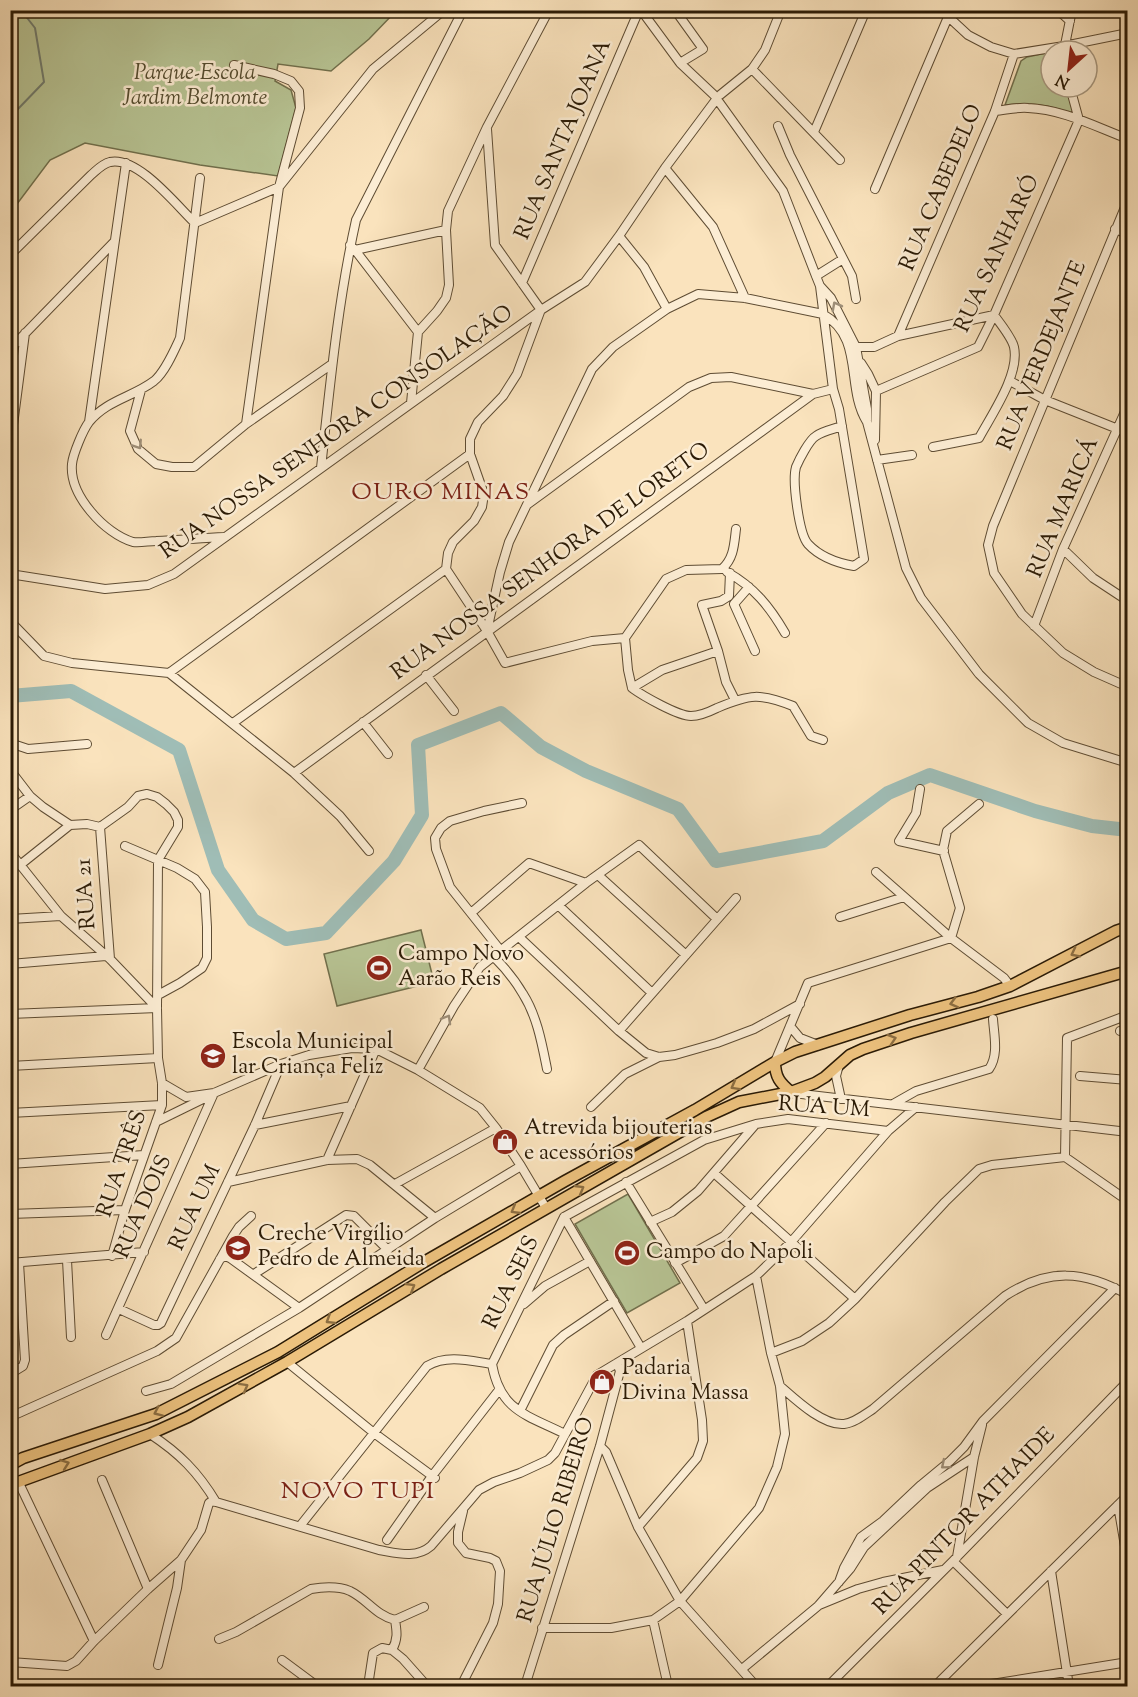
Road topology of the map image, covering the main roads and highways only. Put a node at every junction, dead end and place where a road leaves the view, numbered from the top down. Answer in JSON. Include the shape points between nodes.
{"nodes":[{"id":1,"x":1128,"y":927,"type":"edge"},
{"id":2,"x":1128,"y":971,"type":"edge"},
{"id":3,"x":775,"y":1062,"type":"junction"},
{"id":4,"x":791,"y":1092,"type":"junction"},
{"id":5,"x":10,"y":1465,"type":"edge"},
{"id":6,"x":14,"y":1483,"type":"edge"}],
"edges":[{"from":1,"to":3,"type":"highway","one_way":true,"via":[[1010,986],[795,1052]]},
{"from":4,"to":2,"type":"highway","one_way":true,"via":[[815,1083],[863,1049]]},
{"from":3,"to":4,"type":"highway","via":[[776,1077]]},
{"from":3,"to":5,"type":"highway","one_way":true,"via":[[423,1263],[278,1352],[156,1414]]},
{"from":6,"to":4,"type":"highway","one_way":true,"via":[[188,1417],[706,1118],[739,1102]]}]}
